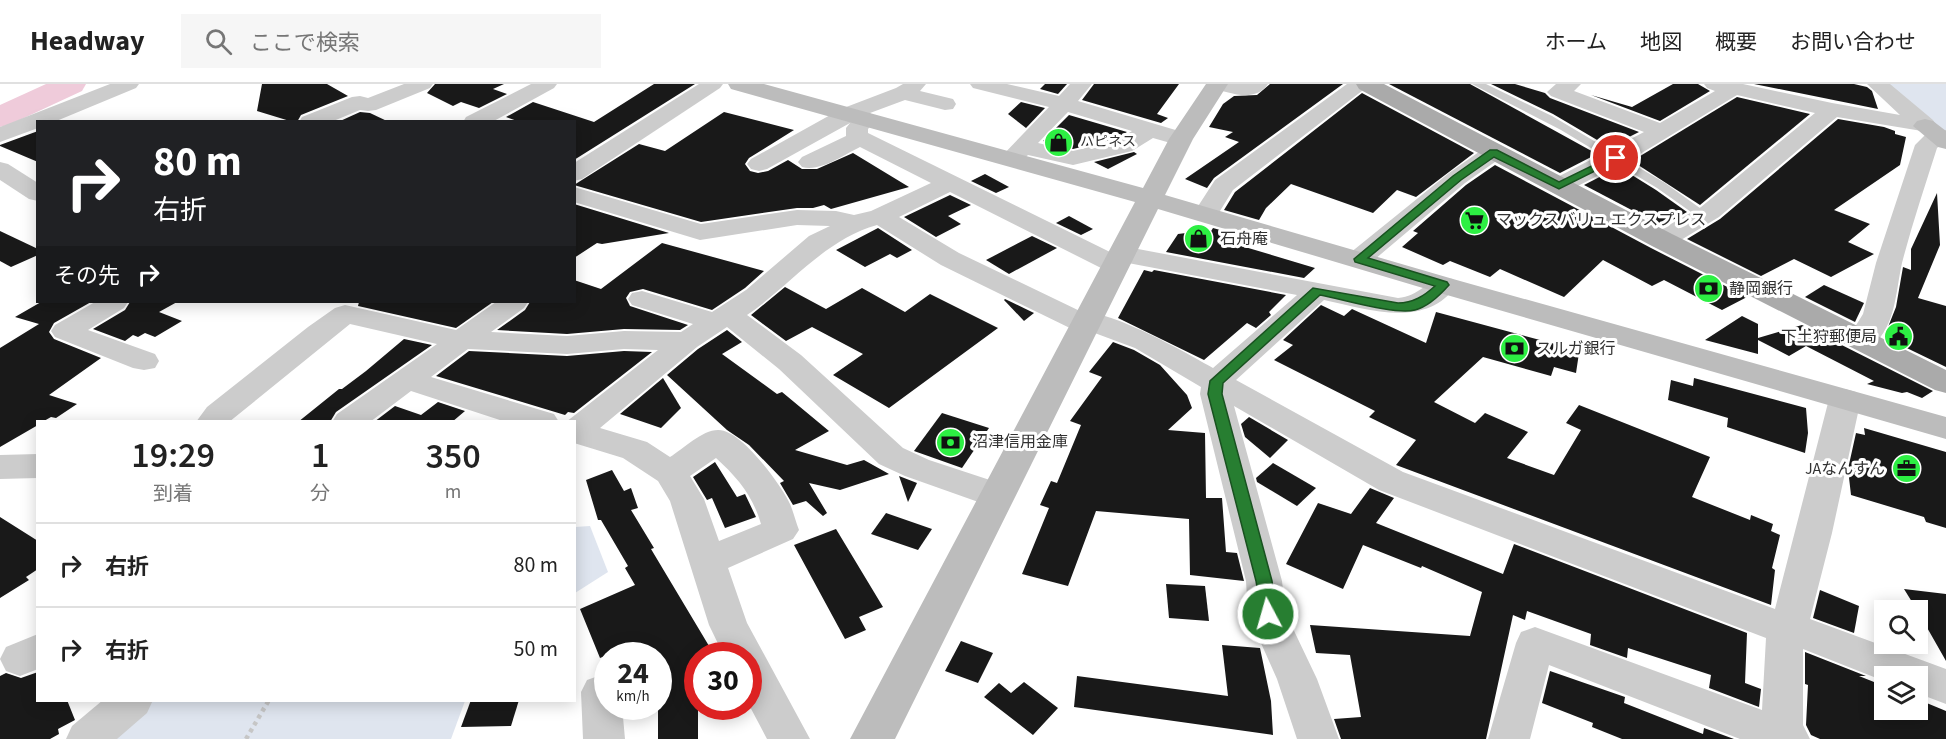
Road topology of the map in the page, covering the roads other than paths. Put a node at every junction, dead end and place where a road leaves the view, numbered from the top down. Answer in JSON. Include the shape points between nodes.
{"nodes":[{"id":1,"x":129,"y":84,"type":"edge"},
{"id":2,"x":423,"y":84,"type":"edge"},
{"id":3,"x":547,"y":84,"type":"edge"},
{"id":4,"x":713,"y":84,"type":"edge"},
{"id":5,"x":739,"y":84,"type":"edge"},
{"id":6,"x":980,"y":84,"type":"edge"},
{"id":7,"x":1082,"y":84,"type":"edge"},
{"id":8,"x":1218,"y":84,"type":"edge"},
{"id":9,"x":1258,"y":84,"type":"edge"},
{"id":10,"x":1361,"y":84,"type":"edge"},
{"id":11,"x":1367,"y":84,"type":"edge"},
{"id":12,"x":1477,"y":84,"type":"edge"},
{"id":13,"x":1571,"y":84,"type":"edge"},
{"id":14,"x":1877,"y":84,"type":"edge"},
{"id":15,"x":1722,"y":87,"type":"edge"},
{"id":16,"x":910,"y":88,"type":"edge"},
{"id":17,"x":945,"y":104,"type":"dead end"},
{"id":18,"x":1065,"y":104,"type":"junction"},
{"id":19,"x":1832,"y":110,"type":"junction"},
{"id":20,"x":36,"y":120,"type":"edge"},
{"id":21,"x":36,"y":120,"type":"edge"},
{"id":22,"x":316,"y":120,"type":"edge"},
{"id":23,"x":478,"y":120,"type":"edge"},
{"id":24,"x":858,"y":124,"type":"junction"},
{"id":25,"x":1149,"y":130,"type":"junction"},
{"id":26,"x":1662,"y":131,"type":"junction"},
{"id":27,"x":1936,"y":134,"type":"edge"},
{"id":28,"x":0,"y":135,"type":"edge"},
{"id":29,"x":1181,"y":139,"type":"junction"},
{"id":30,"x":1494,"y":152,"type":"junction"},
{"id":31,"x":1017,"y":153,"type":"junction"},
{"id":32,"x":1616,"y":158,"type":"junction"},
{"id":33,"x":810,"y":162,"type":"dead end"},
{"id":34,"x":759,"y":164,"type":"dead end"},
{"id":35,"x":0,"y":169,"type":"edge"},
{"id":36,"x":576,"y":173,"type":"edge"},
{"id":37,"x":950,"y":183,"type":"junction"},
{"id":38,"x":1559,"y":186,"type":"junction"},
{"id":39,"x":36,"y":193,"type":"edge"},
{"id":40,"x":576,"y":195,"type":"edge"},
{"id":41,"x":1151,"y":199,"type":"junction"},
{"id":42,"x":1206,"y":214,"type":"junction"},
{"id":43,"x":1705,"y":216,"type":"junction"},
{"id":44,"x":868,"y":219,"type":"junction"},
{"id":45,"x":1662,"y":240,"type":"junction"},
{"id":46,"x":1359,"y":259,"type":"junction"},
{"id":47,"x":1119,"y":260,"type":"junction"},
{"id":48,"x":1443,"y":285,"type":"junction"},
{"id":49,"x":1318,"y":291,"type":"junction"},
{"id":50,"x":642,"y":299,"type":"dead end"},
{"id":51,"x":112,"y":303,"type":"edge"},
{"id":52,"x":513,"y":303,"type":"edge"},
{"id":53,"x":722,"y":318,"type":"junction"},
{"id":54,"x":1087,"y":323,"type":"junction"},
{"id":55,"x":459,"y":340,"type":"junction"},
{"id":56,"x":1862,"y":340,"type":"junction"},
{"id":57,"x":687,"y":341,"type":"junction"},
{"id":58,"x":144,"y":361,"type":"dead end"},
{"id":59,"x":405,"y":379,"type":"junction"},
{"id":60,"x":1217,"y":381,"type":"junction"},
{"id":61,"x":1946,"y":383,"type":"edge"},
{"id":62,"x":1845,"y":399,"type":"junction"},
{"id":63,"x":214,"y":420,"type":"edge"},
{"id":64,"x":351,"y":420,"type":"edge"},
{"id":65,"x":537,"y":420,"type":"edge"},
{"id":66,"x":1946,"y":428,"type":"edge"},
{"id":67,"x":576,"y":430,"type":"edge"},
{"id":68,"x":576,"y":431,"type":"edge"},
{"id":69,"x":36,"y":466,"type":"edge"},
{"id":70,"x":0,"y":467,"type":"edge"},
{"id":71,"x":670,"y":473,"type":"junction"},
{"id":72,"x":996,"y":495,"type":"junction"},
{"id":73,"x":707,"y":561,"type":"junction"},
{"id":74,"x":1788,"y":630,"type":"junction"},
{"id":75,"x":737,"y":642,"type":"edge"},
{"id":76,"x":1946,"y":687,"type":"edge"},
{"id":77,"x":762,"y":689,"type":"edge"},
{"id":78,"x":131,"y":702,"type":"edge"},
{"id":79,"x":603,"y":720,"type":"edge"},
{"id":80,"x":1784,"y":738,"type":"edge"},
{"id":81,"x":87,"y":739,"type":"edge"},
{"id":82,"x":604,"y":739,"type":"edge"},
{"id":83,"x":789,"y":739,"type":"edge"},
{"id":84,"x":872,"y":739,"type":"edge"},
{"id":85,"x":1318,"y":739,"type":"edge"},
{"id":86,"x":1509,"y":739,"type":"edge"}],
"edges":[{"from":1,"to":20,"type":"street"},
{"from":2,"to":22,"type":"street"},
{"from":3,"to":23,"type":"street"},
{"from":4,"to":36,"type":"street"},
{"from":5,"to":24,"type":"street"},
{"from":6,"to":18,"type":"street"},
{"from":7,"to":18,"type":"street"},
{"from":8,"to":9,"type":"street","via":[[1242,90]]},
{"from":8,"to":29,"type":"street"},
{"from":10,"to":42,"type":"street","via":[[1224,185]]},
{"from":11,"to":30,"type":"main road"},
{"from":12,"to":32,"type":"lane","via":[[1515,100]]},
{"from":13,"to":26,"type":"street","via":[[1558,92]]},
{"from":14,"to":27,"type":"street"},
{"from":15,"to":19,"type":"street"},
{"from":15,"to":26,"type":"street"},
{"from":16,"to":17,"type":"street"},
{"from":16,"to":24,"type":"street"},
{"from":18,"to":25,"type":"street"},
{"from":18,"to":31,"type":"street"},
{"from":19,"to":27,"type":"street"},
{"from":19,"to":43,"type":"street"},
{"from":21,"to":28,"type":"street"},
{"from":24,"to":31,"type":"street"},
{"from":24,"to":33,"type":"street"},
{"from":24,"to":34,"type":"street"},
{"from":24,"to":37,"type":"street"},
{"from":25,"to":29,"type":"street"},
{"from":25,"to":31,"type":"street","via":[[1124,146],[1073,158]]},
{"from":26,"to":32,"type":"street"},
{"from":27,"to":56,"type":"street","via":[[1926,145],[1881,301],[1869,333]]},
{"from":29,"to":41,"type":"street"},
{"from":30,"to":38,"type":"main road"},
{"from":30,"to":46,"type":"street"},
{"from":31,"to":41,"type":"street"},
{"from":32,"to":38,"type":"street"},
{"from":32,"to":43,"type":"lane","via":[[1670,189]]},
{"from":35,"to":39,"type":"street"},
{"from":37,"to":44,"type":"street"},
{"from":37,"to":47,"type":"street"},
{"from":38,"to":45,"type":"main road"},
{"from":40,"to":44,"type":"street","via":[[700,232],[813,216]]},
{"from":41,"to":42,"type":"street"},
{"from":41,"to":47,"type":"street"},
{"from":42,"to":46,"type":"street"},
{"from":43,"to":45,"type":"street"},
{"from":44,"to":53,"type":"street","via":[[818,242],[756,296]]},
{"from":44,"to":54,"type":"street"},
{"from":45,"to":56,"type":"main road"},
{"from":46,"to":48,"type":"street"},
{"from":47,"to":49,"type":"street"},
{"from":47,"to":54,"type":"street"},
{"from":48,"to":49,"type":"street","via":[[1413,306]]},
{"from":48,"to":62,"type":"street"},
{"from":49,"to":60,"type":"street"},
{"from":50,"to":53,"type":"street"},
{"from":51,"to":58,"type":"street","via":[[64,331]]},
{"from":52,"to":55,"type":"street"},
{"from":53,"to":57,"type":"street"},
{"from":53,"to":72,"type":"street","via":[[790,362],[891,456]]},
{"from":54,"to":60,"type":"street","via":[[1145,342]]},
{"from":54,"to":72,"type":"street"},
{"from":55,"to":57,"type":"street","via":[[567,345],[624,340]]},
{"from":55,"to":59,"type":"street"},
{"from":55,"to":63,"type":"street","via":[[345,314]]},
{"from":56,"to":61,"type":"main road"},
{"from":57,"to":67,"type":"street"},
{"from":59,"to":64,"type":"street"},
{"from":59,"to":65,"type":"street"},
{"from":60,"to":74,"type":"street","via":[[1390,482]]},
{"from":60,"to":85,"type":"street","via":[[1215,394],[1264,581],[1268,614]]},
{"from":62,"to":66,"type":"street"},
{"from":62,"to":74,"type":"street"},
{"from":68,"to":71,"type":"street","via":[[635,450]]},
{"from":69,"to":70,"type":"street"},
{"from":71,"to":73,"type":"street","via":[[687,499]]},
{"from":71,"to":73,"type":"street","via":[[718,441],[747,467],[772,502],[781,530]]},
{"from":72,"to":84,"type":"street"},
{"from":73,"to":75,"type":"street"},
{"from":74,"to":76,"type":"street"},
{"from":74,"to":80,"type":"street","via":[[1784,645]]},
{"from":77,"to":83,"type":"street"},
{"from":78,"to":81,"type":"street"},
{"from":79,"to":82,"type":"street"},
{"from":80,"to":86,"type":"street","via":[[1535,644]]}]}
